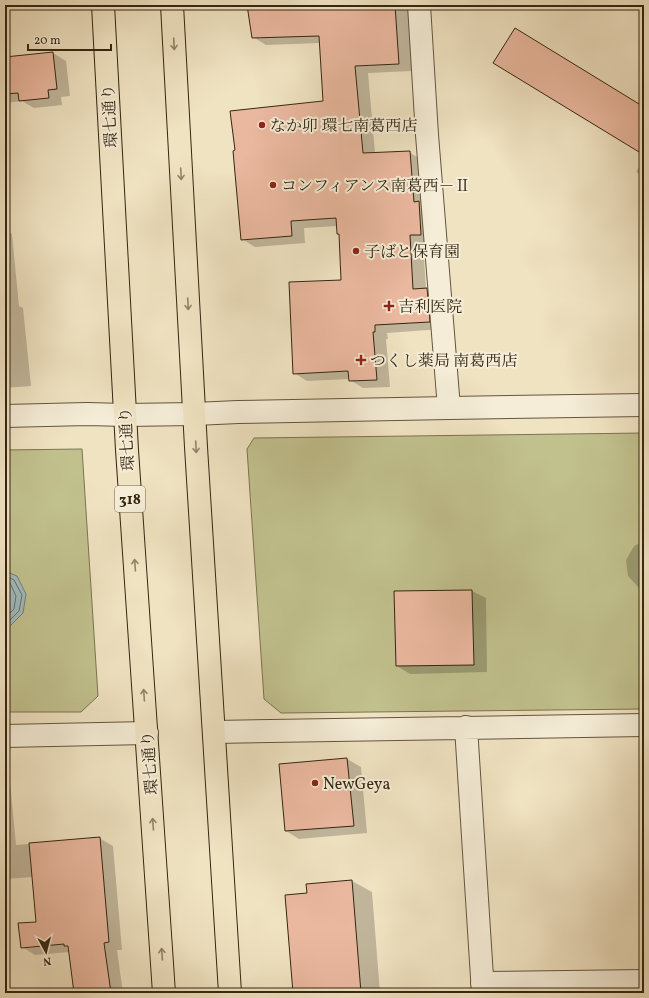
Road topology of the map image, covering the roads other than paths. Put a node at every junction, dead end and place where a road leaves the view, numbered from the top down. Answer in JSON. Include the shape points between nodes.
{"nodes":[{"id":1,"x":103,"y":5,"type":"edge"},
{"id":2,"x":172,"y":5,"type":"edge"},
{"id":3,"x":419,"y":5,"type":"edge"},
{"id":4,"x":644,"y":405,"type":"edge"},
{"id":5,"x":449,"y":408,"type":"junction"},
{"id":6,"x":195,"y":414,"type":"junction"},
{"id":7,"x":125,"y":415,"type":"junction"},
{"id":8,"x":5,"y":416,"type":"edge"},
{"id":9,"x":644,"y":725,"type":"edge"},
{"id":10,"x":466,"y":727,"type":"junction"},
{"id":11,"x":214,"y":732,"type":"junction"},
{"id":12,"x":147,"y":733,"type":"junction"},
{"id":13,"x":5,"y":736,"type":"edge"},
{"id":14,"x":644,"y":981,"type":"edge"},
{"id":15,"x":482,"y":988,"type":"edge"},
{"id":16,"x":164,"y":993,"type":"edge"},
{"id":17,"x":230,"y":993,"type":"edge"}],
"edges":[{"from":1,"to":7,"type":"main road","name":"環七通り","number":"318"},
{"from":2,"to":6,"type":"main road","one_way":true},
{"from":3,"to":5,"type":"street"},
{"from":4,"to":5,"type":"street"},
{"from":5,"to":6,"type":"street"},
{"from":6,"to":7,"type":"street"},
{"from":6,"to":11,"type":"main road","one_way":true},
{"from":7,"to":8,"type":"street"},
{"from":12,"to":7,"type":"main road","name":"環七通り","number":"318","one_way":true},
{"from":9,"to":10,"type":"street"},
{"from":10,"to":11,"type":"street"},
{"from":10,"to":15,"type":"street"},
{"from":11,"to":17,"type":"main road"},
{"from":12,"to":13,"type":"street"},
{"from":16,"to":12,"type":"main road","name":"環七通り","number":"318","one_way":true},
{"from":14,"to":15,"type":"street"}]}
